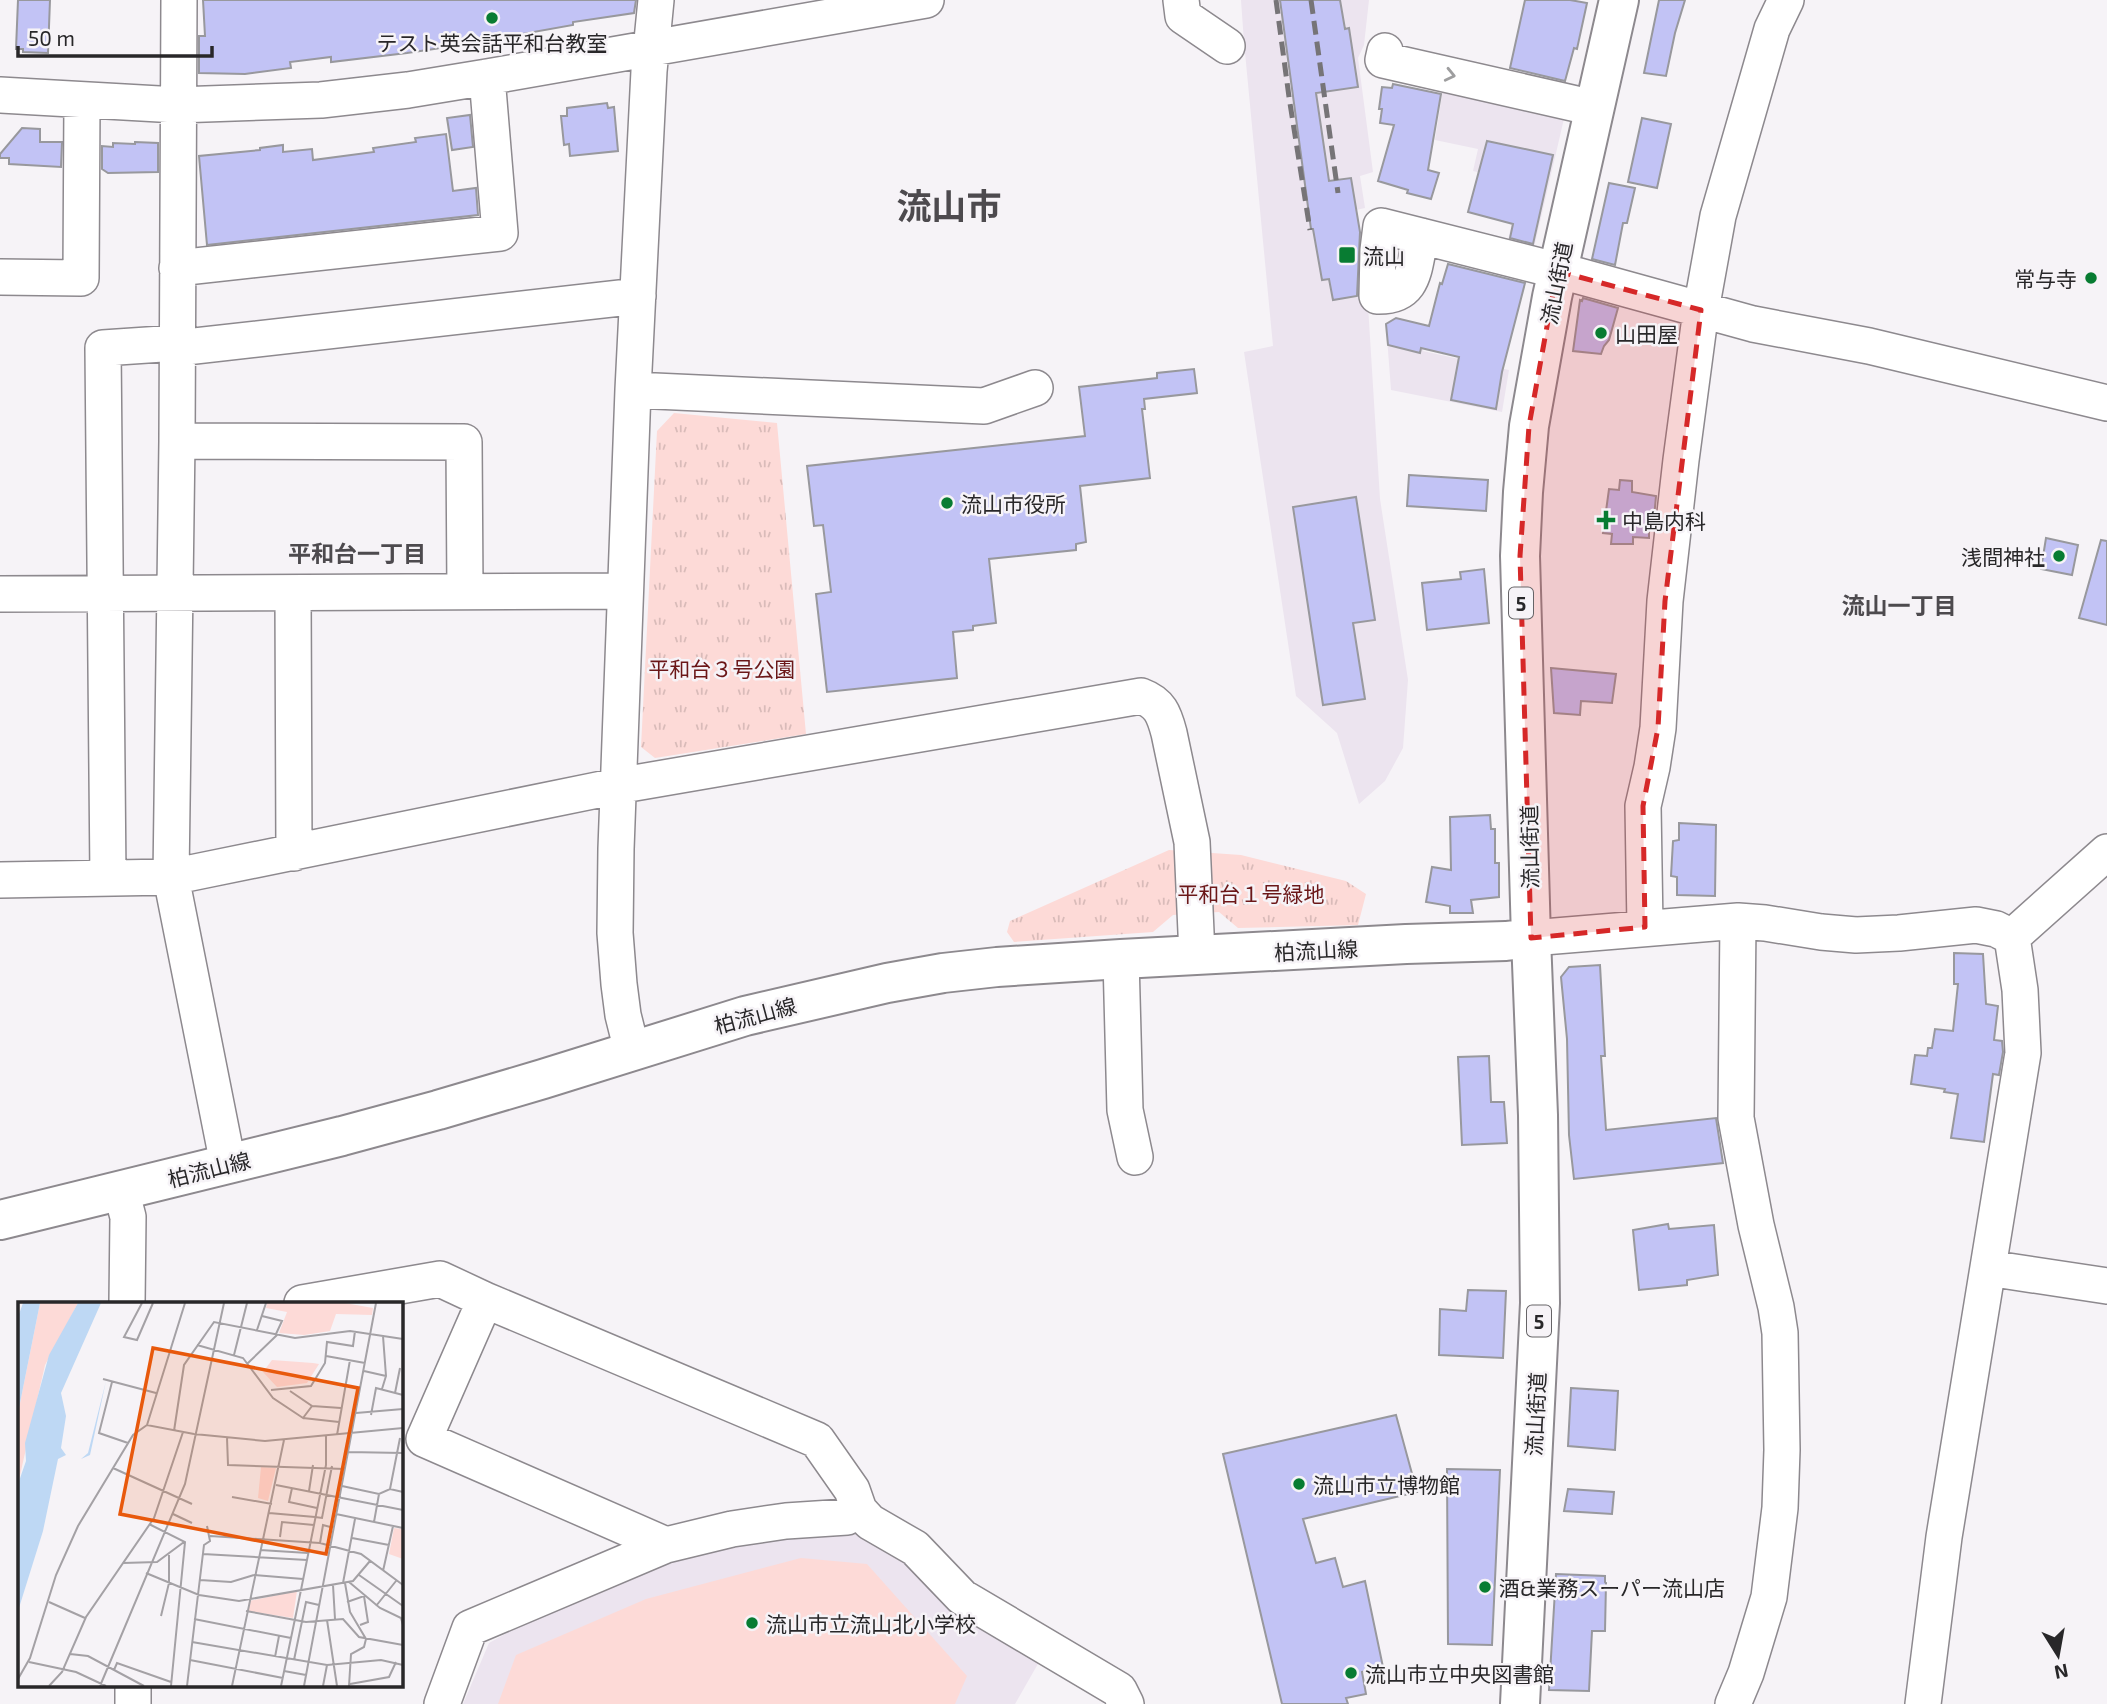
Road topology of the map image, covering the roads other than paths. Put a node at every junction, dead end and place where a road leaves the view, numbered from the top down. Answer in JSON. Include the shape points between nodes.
{"nodes":[{"id":1,"x":179,"y":0,"type":"edge"},
{"id":2,"x":656,"y":0,"type":"edge"},
{"id":3,"x":926,"y":0,"type":"edge"},
{"id":4,"x":1619,"y":0,"type":"edge"},
{"id":5,"x":1786,"y":0,"type":"edge"},
{"id":6,"x":1182,"y":8,"type":"edge"},
{"id":7,"x":1227,"y":46,"type":"dead end"},
{"id":8,"x":653,"y":48,"type":"junction"},
{"id":9,"x":1384,"y":55,"type":"dead end"},
{"id":10,"x":487,"y":77,"type":"junction"},
{"id":11,"x":0,"y":95,"type":"edge"},
{"id":12,"x":82,"y":101,"type":"junction"},
{"id":13,"x":177,"y":105,"type":"junction"},
{"id":14,"x":1594,"y":108,"type":"junction"},
{"id":15,"x":1421,"y":236,"type":"dead end"},
{"id":16,"x":177,"y":268,"type":"junction"},
{"id":17,"x":1557,"y":271,"type":"junction"},
{"id":18,"x":0,"y":278,"type":"edge"},
{"id":19,"x":638,"y":296,"type":"junction"},
{"id":20,"x":1701,"y":310,"type":"junction"},
{"id":21,"x":177,"y":346,"type":"junction"},
{"id":22,"x":1035,"y":388,"type":"dead end"},
{"id":23,"x":633,"y":390,"type":"junction"},
{"id":24,"x":2107,"y":403,"type":"edge"},
{"id":25,"x":177,"y":441,"type":"junction"},
{"id":26,"x":465,"y":591,"type":"junction"},
{"id":27,"x":624,"y":591,"type":"junction"},
{"id":28,"x":175,"y":592,"type":"junction"},
{"id":29,"x":104,"y":593,"type":"junction"},
{"id":30,"x":293,"y":593,"type":"junction"},
{"id":31,"x":0,"y":594,"type":"edge"},
{"id":32,"x":617,"y":786,"type":"junction"},
{"id":33,"x":2107,"y":852,"type":"edge"},
{"id":34,"x":294,"y":853,"type":"junction"},
{"id":35,"x":171,"y":877,"type":"junction"},
{"id":36,"x":108,"y":878,"type":"junction"},
{"id":37,"x":0,"y":880,"type":"edge"},
{"id":38,"x":1738,"y":921,"type":"junction"},
{"id":39,"x":1645,"y":928,"type":"junction"},
{"id":40,"x":2012,"y":937,"type":"junction"},
{"id":41,"x":1531,"y":938,"type":"junction"},
{"id":42,"x":1197,"y":955,"type":"junction"},
{"id":43,"x":1121,"y":959,"type":"junction"},
{"id":44,"x":632,"y":1051,"type":"junction"},
{"id":45,"x":1135,"y":1157,"type":"dead end"},
{"id":46,"x":228,"y":1164,"type":"junction"},
{"id":47,"x":121,"y":1190,"type":"junction"},
{"id":48,"x":0,"y":1220,"type":"edge"},
{"id":49,"x":1988,"y":1268,"type":"junction"},
{"id":50,"x":2107,"y":1286,"type":"edge"},
{"id":51,"x":485,"y":1300,"type":"junction"},
{"id":52,"x":127,"y":1302,"type":"edge"},
{"id":53,"x":308,"y":1302,"type":"edge"},
{"id":54,"x":413,"y":1435,"type":"edge"},
{"id":55,"x":859,"y":1510,"type":"junction"},
{"id":56,"x":666,"y":1545,"type":"junction"},
{"id":57,"x":133,"y":1686,"type":"edge"},
{"id":58,"x":133,"y":1704,"type":"edge"},
{"id":59,"x":442,"y":1704,"type":"edge"},
{"id":60,"x":1126,"y":1704,"type":"edge"},
{"id":61,"x":1520,"y":1704,"type":"edge"},
{"id":62,"x":1733,"y":1704,"type":"edge"},
{"id":63,"x":1923,"y":1704,"type":"edge"}],
"edges":[{"from":1,"to":13,"type":"street"},
{"from":2,"to":8,"type":"street"},
{"from":3,"to":8,"type":"street"},
{"from":4,"to":14,"type":"main road","name":"流山街道","number":"5"},
{"from":5,"to":20,"type":"street","via":[[1772,29],[1718,216]]},
{"from":6,"to":7,"type":"street"},
{"from":8,"to":10,"type":"street"},
{"from":8,"to":19,"type":"street"},
{"from":9,"to":14,"type":"street","one_way":true},
{"from":10,"to":13,"type":"street","via":[[321,100]]},
{"from":10,"to":16,"type":"street","via":[[500,233]]},
{"from":11,"to":12,"type":"street"},
{"from":12,"to":13,"type":"street"},
{"from":12,"to":18,"type":"street","via":[[81,278]]},
{"from":13,"to":16,"type":"street"},
{"from":14,"to":17,"type":"main road","name":"流山街道","number":"5"},
{"from":15,"to":17,"type":"street"},
{"from":16,"to":21,"type":"street"},
{"from":17,"to":20,"type":"street"},
{"from":17,"to":41,"type":"main road","name":"流山街道","number":"5","via":[[1529,426],[1520,556]]},
{"from":19,"to":21,"type":"street"},
{"from":19,"to":23,"type":"street"},
{"from":20,"to":24,"type":"street"},
{"from":20,"to":39,"type":"street","via":[[1665,601],[1658,728],[1643,806]]},
{"from":21,"to":25,"type":"street"},
{"from":21,"to":29,"type":"street","via":[[103,348]]},
{"from":22,"to":23,"type":"street","via":[[984,407]]},
{"from":23,"to":27,"type":"street"},
{"from":25,"to":26,"type":"street","via":[[464,442]]},
{"from":25,"to":28,"type":"street"},
{"from":26,"to":27,"type":"street"},
{"from":26,"to":30,"type":"street"},
{"from":27,"to":32,"type":"street"},
{"from":28,"to":29,"type":"street"},
{"from":28,"to":30,"type":"street"},
{"from":28,"to":35,"type":"street"},
{"from":29,"to":31,"type":"street"},
{"from":29,"to":36,"type":"street"},
{"from":30,"to":34,"type":"street"},
{"from":32,"to":34,"type":"street"},
{"from":32,"to":42,"type":"street","via":[[1140,696],[1160,709],[1169,733],[1192,842]]},
{"from":32,"to":44,"type":"street","via":[[615,933],[621,1004]]},
{"from":33,"to":40,"type":"street"},
{"from":34,"to":35,"type":"street"},
{"from":35,"to":36,"type":"street"},
{"from":35,"to":46,"type":"street"},
{"from":36,"to":37,"type":"street"},
{"from":38,"to":39,"type":"street"},
{"from":38,"to":40,"type":"street","via":[[1856,934],[1976,925]]},
{"from":38,"to":62,"type":"street","via":[[1736,1118],[1780,1334],[1782,1450],[1769,1597]]},
{"from":39,"to":41,"type":"street"},
{"from":40,"to":49,"type":"street","via":[[2023,1054]]},
{"from":41,"to":42,"type":"main road","name":"柏流山線"},
{"from":41,"to":61,"type":"main road","name":"流山街道","number":"5","via":[[1540,1303]]},
{"from":42,"to":43,"type":"main road","name":"柏流山線"},
{"from":43,"to":44,"type":"main road","name":"柏流山線","via":[[943,973],[745,1016]]},
{"from":43,"to":45,"type":"street","via":[[1125,1110]]},
{"from":44,"to":46,"type":"main road","name":"柏流山線","via":[[438,1110]]},
{"from":46,"to":47,"type":"main road","name":"柏流山線"},
{"from":47,"to":48,"type":"main road","name":"柏流山線"},
{"from":47,"to":52,"type":"street","via":[[128,1217]]},
{"from":49,"to":50,"type":"street"},
{"from":49,"to":63,"type":"street","via":[[1944,1537]]},
{"from":51,"to":53,"type":"street","via":[[440,1279]]},
{"from":51,"to":54,"type":"street"},
{"from":51,"to":55,"type":"street","via":[[817,1440],[852,1490]]},
{"from":54,"to":56,"type":"street"},
{"from":55,"to":56,"type":"street","via":[[847,1517],[732,1529]]},
{"from":55,"to":60,"type":"street","via":[[870,1522],[915,1548],[962,1597],[1119,1690]]},
{"from":56,"to":59,"type":"street","via":[[470,1628]]},
{"from":57,"to":58,"type":"street"}]}
